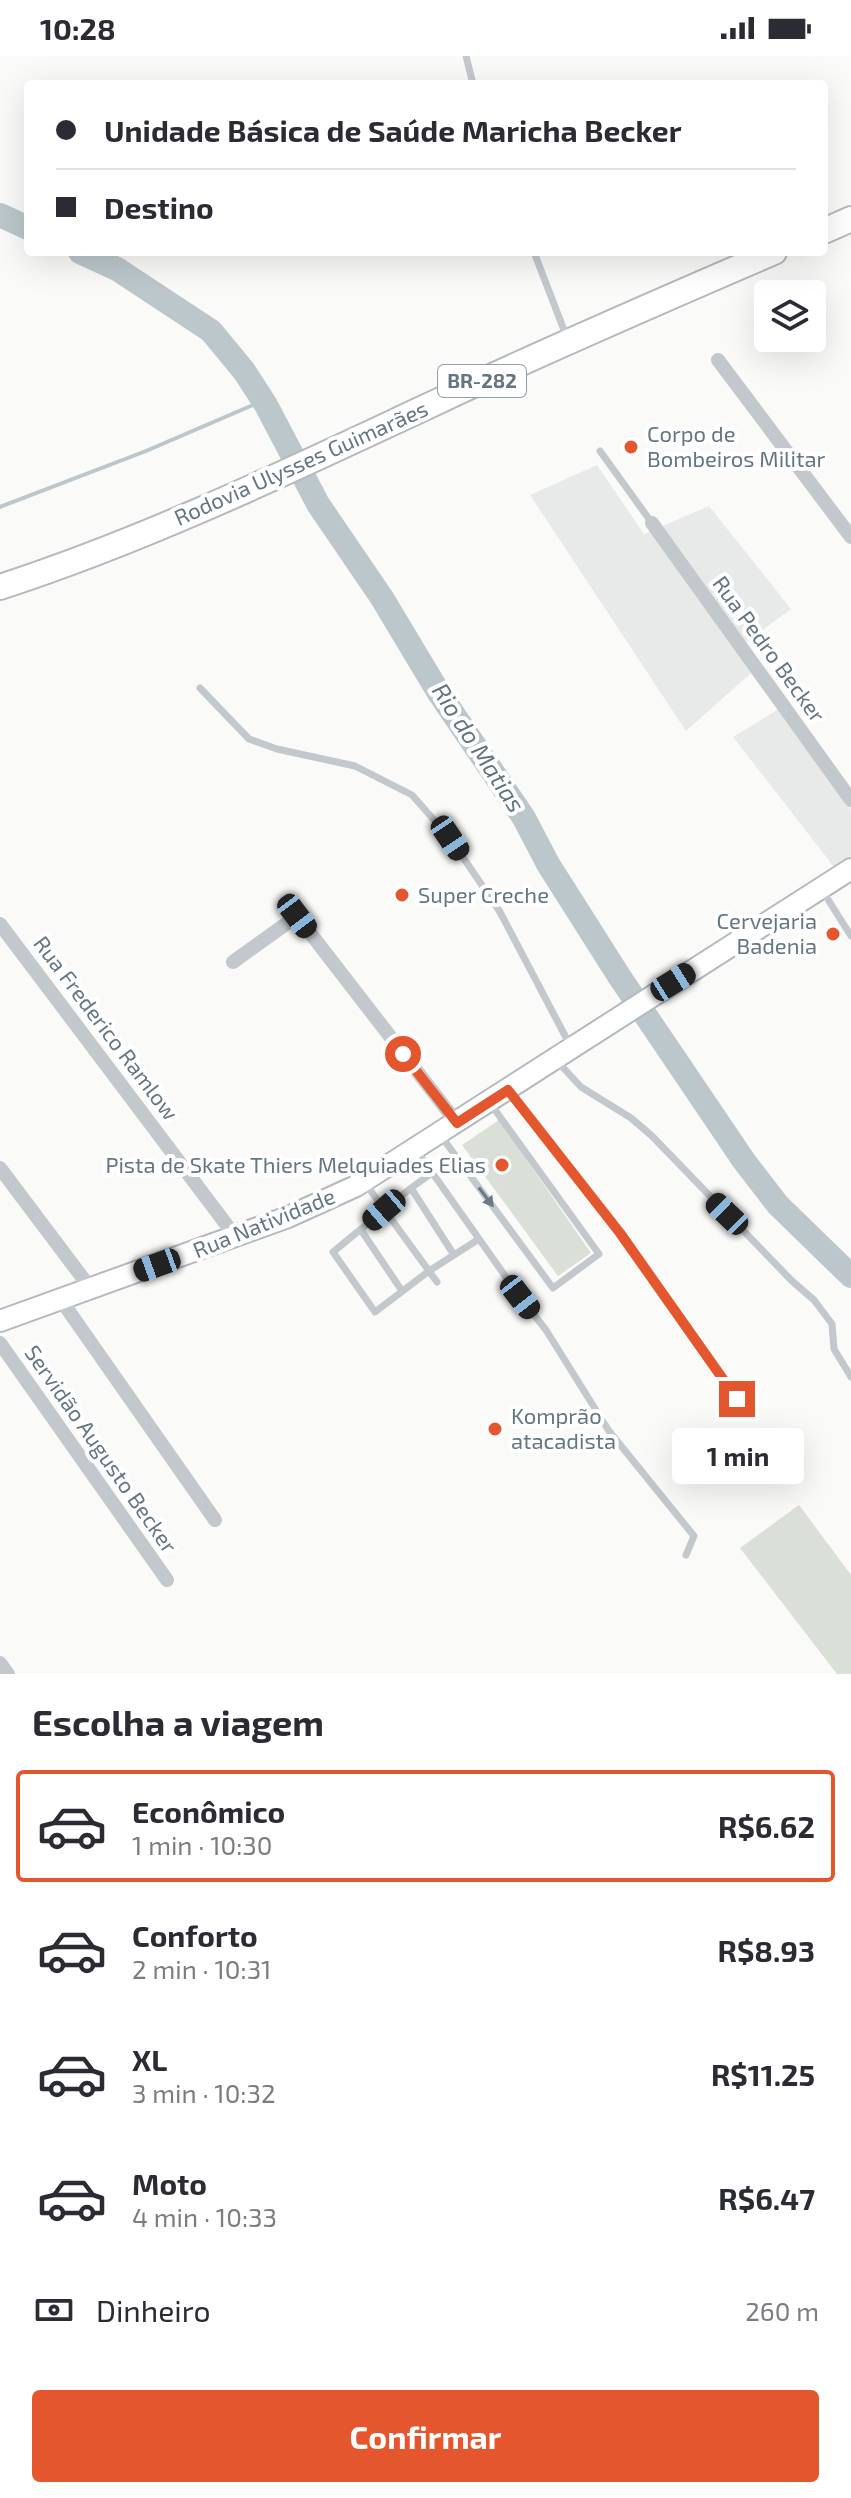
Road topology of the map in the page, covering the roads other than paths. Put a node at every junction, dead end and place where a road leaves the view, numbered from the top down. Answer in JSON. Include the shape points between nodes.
{"nodes":[{"id":1,"x":466,"y":56,"type":"edge"},
{"id":2,"x":472,"y":80,"type":"edge"},
{"id":3,"x":851,"y":219,"type":"edge"},
{"id":4,"x":828,"y":229,"type":"edge"},
{"id":5,"x":536,"y":256,"type":"edge"},
{"id":6,"x":765,"y":256,"type":"edge"},
{"id":7,"x":568,"y":341,"type":"junction"},
{"id":8,"x":718,"y":360,"type":"dead end"},
{"id":9,"x":600,"y":451,"type":"dead end"},
{"id":10,"x":652,"y":523,"type":"joint"},
{"id":11,"x":851,"y":537,"type":"edge"},
{"id":12,"x":0,"y":587,"type":"edge"},
{"id":13,"x":200,"y":688,"type":"dead end"},
{"id":14,"x":851,"y":800,"type":"edge"},
{"id":15,"x":851,"y":869,"type":"edge"},
{"id":16,"x":820,"y":889,"type":"junction"},
{"id":17,"x":0,"y":924,"type":"edge"},
{"id":18,"x":851,"y":936,"type":"edge"},
{"id":19,"x":233,"y":962,"type":"dead end"},
{"id":20,"x":564,"y":1054,"type":"junction"},
{"id":21,"x":508,"y":1090,"type":"junction"},
{"id":22,"x":489,"y":1102,"type":"junction"},
{"id":23,"x":448,"y":1128,"type":"junction"},
{"id":24,"x":416,"y":1149,"type":"junction"},
{"id":25,"x":0,"y":1168,"type":"edge"},
{"id":26,"x":432,"y":1173,"type":"junction"},
{"id":27,"x":364,"y":1181,"type":"junction"},
{"id":28,"x":411,"y":1188,"type":"junction"},
{"id":29,"x":384,"y":1210,"type":"junction"},
{"id":30,"x":361,"y":1230,"type":"junction"},
{"id":31,"x":235,"y":1236,"type":"junction"},
{"id":32,"x":479,"y":1239,"type":"junction"},
{"id":33,"x":454,"y":1255,"type":"junction"},
{"id":34,"x":429,"y":1271,"type":"junction"},
{"id":35,"x":437,"y":1282,"type":"dead end"},
{"id":36,"x":91,"y":1289,"type":"junction"},
{"id":37,"x":402,"y":1291,"type":"junction"},
{"id":38,"x":61,"y":1300,"type":"junction"},
{"id":39,"x":0,"y":1321,"type":"edge"},
{"id":40,"x":0,"y":1343,"type":"edge"},
{"id":41,"x":851,"y":1377,"type":"edge"},
{"id":42,"x":737,"y":1399,"type":"dead end"},
{"id":43,"x":215,"y":1520,"type":"dead end"},
{"id":44,"x":686,"y":1555,"type":"dead end"},
{"id":45,"x":167,"y":1580,"type":"dead end"},
{"id":46,"x":0,"y":1663,"type":"edge"},
{"id":47,"x":8,"y":1674,"type":"edge"}],
"edges":[{"from":1,"to":2,"type":"lane"},
{"from":3,"to":4,"type":"highway"},
{"from":5,"to":7,"type":"lane"},
{"from":6,"to":7,"type":"highway","name":"Rodovia Ulysses Guimarães","number":"BR-282"},
{"from":7,"to":12,"type":"highway","name":"Rodovia Ulysses Guimarães","number":"BR-282","via":[[100,552]]},
{"from":8,"to":11,"type":"street"},
{"from":9,"to":10,"type":"lane"},
{"from":10,"to":14,"type":"street","name":"Rua Pedro Becker"},
{"from":13,"to":20,"type":"lane","via":[[249,739],[355,766],[412,795],[450,838],[500,912]]},
{"from":15,"to":16,"type":"main road","name":"Rua Natividade"},
{"from":16,"to":18,"type":"lane"},
{"from":16,"to":20,"type":"main road","name":"Rua Natividade"},
{"from":17,"to":31,"type":"street","name":"Rua Frederico Ramlow"},
{"from":19,"to":23,"type":"street","via":[[297,916]]},
{"from":20,"to":21,"type":"main road","name":"Rua Natividade"},
{"from":20,"to":41,"type":"lane","via":[[581,1087],[652,1136],[814,1300],[832,1324],[834,1349]]},
{"from":21,"to":22,"type":"main road","name":"Rua Natividade"},
{"from":21,"to":42,"type":"lane","via":[[620,1233]]},
{"from":22,"to":23,"type":"main road","name":"Rua Natividade"},
{"from":23,"to":22,"type":"lane","one_way":true,"via":[[553,1288],[599,1254]]},
{"from":23,"to":24,"type":"main road","name":"Rua Natividade"},
{"from":24,"to":26,"type":"lane"},
{"from":24,"to":27,"type":"main road","name":"Rua Natividade"},
{"from":25,"to":36,"type":"street"},
{"from":26,"to":28,"type":"lane"},
{"from":26,"to":32,"type":"lane"},
{"from":27,"to":29,"type":"lane"},
{"from":27,"to":31,"type":"main road","name":"Rua Natividade"},
{"from":28,"to":29,"type":"lane"},
{"from":28,"to":33,"type":"lane"},
{"from":29,"to":30,"type":"lane"},
{"from":29,"to":34,"type":"lane"},
{"from":30,"to":37,"type":"lane"},
{"from":30,"to":37,"type":"lane","via":[[333,1252],[375,1312]]},
{"from":31,"to":36,"type":"main road","name":"Rua Natividade"},
{"from":32,"to":33,"type":"lane"},
{"from":32,"to":44,"type":"lane","via":[[546,1330],[609,1431],[694,1536]]},
{"from":33,"to":34,"type":"lane"},
{"from":34,"to":35,"type":"lane"},
{"from":34,"to":37,"type":"lane"},
{"from":36,"to":38,"type":"main road","name":"Rua Natividade"},
{"from":38,"to":39,"type":"main road","name":"Rua Natividade"},
{"from":38,"to":43,"type":"street"},
{"from":40,"to":45,"type":"street","name":"Servidão Augusto Becker"},
{"from":46,"to":47,"type":"street"}]}
